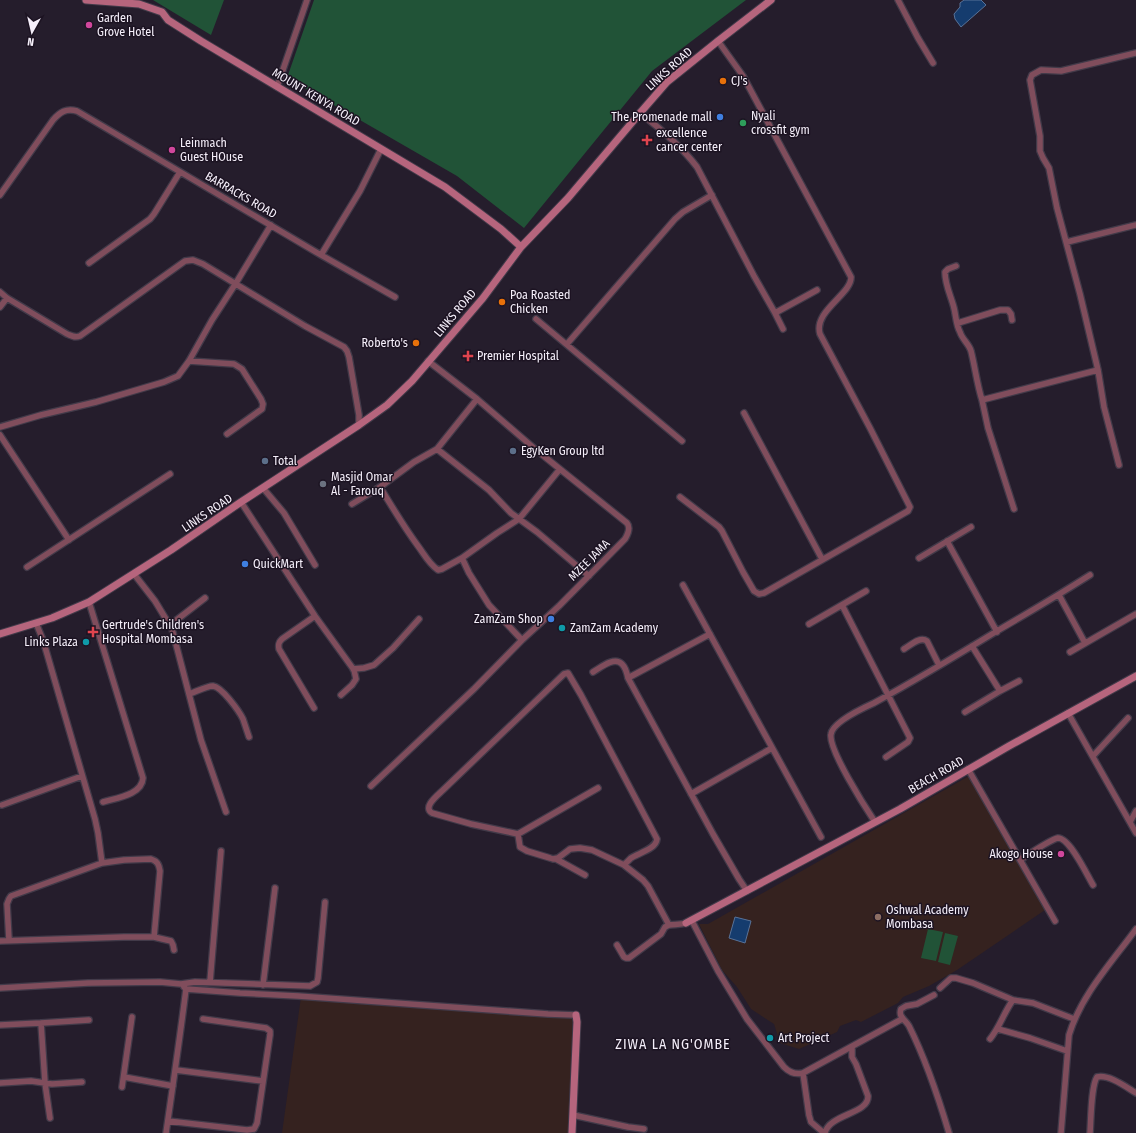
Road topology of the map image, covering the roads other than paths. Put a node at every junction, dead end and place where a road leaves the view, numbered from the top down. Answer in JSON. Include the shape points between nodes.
{"nodes":[{"id":1,"x":86,"y":0,"type":"edge"},
{"id":2,"x":307,"y":0,"type":"edge"},
{"id":3,"x":771,"y":0,"type":"edge"},
{"id":4,"x":898,"y":0,"type":"edge"},
{"id":5,"x":718,"y":41,"type":"junction"},
{"id":6,"x":1136,"y":53,"type":"edge"},
{"id":7,"x":933,"y":63,"type":"dead end"},
{"id":8,"x":277,"y":87,"type":"junction"},
{"id":9,"x":640,"y":113,"type":"junction"},
{"id":10,"x":381,"y":149,"type":"junction"},
{"id":11,"x":180,"y":172,"type":"junction"},
{"id":12,"x":712,"y":194,"type":"junction"},
{"id":13,"x":0,"y":195,"type":"edge"},
{"id":14,"x":271,"y":225,"type":"junction"},
{"id":15,"x":1136,"y":225,"type":"edge"},
{"id":16,"x":1067,"y":242,"type":"junction"},
{"id":17,"x":521,"y":247,"type":"junction"},
{"id":18,"x":321,"y":255,"type":"junction"},
{"id":19,"x":89,"y":263,"type":"dead end"},
{"id":20,"x":956,"y":266,"type":"dead end"},
{"id":21,"x":236,"y":283,"type":"junction"},
{"id":22,"x":817,"y":290,"type":"dead end"},
{"id":23,"x":0,"y":292,"type":"edge"},
{"id":24,"x":395,"y":297,"type":"dead end"},
{"id":25,"x":7,"y":298,"type":"junction"},
{"id":26,"x":0,"y":307,"type":"edge"},
{"id":27,"x":775,"y":313,"type":"junction"},
{"id":28,"x":536,"y":319,"type":"dead end"},
{"id":29,"x":1012,"y":320,"type":"dead end"},
{"id":30,"x":958,"y":323,"type":"junction"},
{"id":31,"x":783,"y":329,"type":"dead end"},
{"id":32,"x":567,"y":344,"type":"junction"},
{"id":33,"x":190,"y":361,"type":"junction"},
{"id":34,"x":428,"y":361,"type":"junction"},
{"id":35,"x":1098,"y":370,"type":"junction"},
{"id":36,"x":477,"y":399,"type":"junction"},
{"id":37,"x":982,"y":400,"type":"junction"},
{"id":38,"x":744,"y":413,"type":"dead end"},
{"id":39,"x":359,"y":425,"type":"junction"},
{"id":40,"x":0,"y":427,"type":"edge"},
{"id":41,"x":0,"y":434,"type":"edge"},
{"id":42,"x":226,"y":434,"type":"dead end"},
{"id":43,"x":682,"y":441,"type":"dead end"},
{"id":44,"x":437,"y":449,"type":"junction"},
{"id":45,"x":1119,"y":465,"type":"dead end"},
{"id":46,"x":560,"y":469,"type":"junction"},
{"id":47,"x":170,"y":474,"type":"dead end"},
{"id":48,"x":380,"y":487,"type":"junction"},
{"id":49,"x":263,"y":488,"type":"junction"},
{"id":50,"x":680,"y":497,"type":"dead end"},
{"id":51,"x":241,"y":502,"type":"junction"},
{"id":52,"x":352,"y":504,"type":"dead end"},
{"id":53,"x":1014,"y":509,"type":"dead end"},
{"id":54,"x":519,"y":519,"type":"junction"},
{"id":55,"x":971,"y":527,"type":"dead end"},
{"id":56,"x":69,"y":540,"type":"junction"},
{"id":57,"x":947,"y":540,"type":"junction"},
{"id":58,"x":462,"y":558,"type":"junction"},
{"id":59,"x":919,"y":558,"type":"dead end"},
{"id":60,"x":822,"y":559,"type":"junction"},
{"id":61,"x":315,"y":565,"type":"dead end"},
{"id":62,"x":28,"y":567,"type":"dead end"},
{"id":63,"x":134,"y":574,"type":"junction"},
{"id":64,"x":1090,"y":575,"type":"dead end"},
{"id":65,"x":589,"y":576,"type":"junction"},
{"id":66,"x":683,"y":585,"type":"dead end"},
{"id":67,"x":866,"y":592,"type":"dead end"},
{"id":68,"x":1059,"y":595,"type":"junction"},
{"id":69,"x":205,"y":598,"type":"dead end"},
{"id":70,"x":89,"y":602,"type":"junction"},
{"id":71,"x":842,"y":605,"type":"junction"},
{"id":72,"x":1136,"y":614,"type":"edge"},
{"id":73,"x":315,"y":616,"type":"junction"},
{"id":74,"x":419,"y":619,"type":"dead end"},
{"id":75,"x":36,"y":623,"type":"junction"},
{"id":76,"x":809,"y":624,"type":"dead end"},
{"id":77,"x":170,"y":625,"type":"junction"},
{"id":78,"x":997,"y":632,"type":"junction"},
{"id":79,"x":0,"y":634,"type":"edge"},
{"id":80,"x":710,"y":634,"type":"junction"},
{"id":81,"x":522,"y":640,"type":"junction"},
{"id":82,"x":1085,"y":643,"type":"junction"},
{"id":83,"x":972,"y":646,"type":"junction"},
{"id":84,"x":904,"y":649,"type":"dead end"},
{"id":85,"x":1070,"y":652,"type":"dead end"},
{"id":86,"x":939,"y":665,"type":"junction"},
{"id":87,"x":353,"y":670,"type":"junction"},
{"id":88,"x":593,"y":672,"type":"dead end"},
{"id":89,"x":1136,"y":676,"type":"edge"},
{"id":90,"x":628,"y":678,"type":"junction"},
{"id":91,"x":1019,"y":682,"type":"dead end"},
{"id":92,"x":1000,"y":691,"type":"junction"},
{"id":93,"x":189,"y":694,"type":"junction"},
{"id":94,"x":341,"y":695,"type":"dead end"},
{"id":95,"x":888,"y":695,"type":"junction"},
{"id":96,"x":314,"y":708,"type":"dead end"},
{"id":97,"x":965,"y":712,"type":"dead end"},
{"id":98,"x":1068,"y":713,"type":"junction"},
{"id":99,"x":1128,"y":718,"type":"dead end"},
{"id":100,"x":249,"y":737,"type":"dead end"},
{"id":101,"x":772,"y":748,"type":"junction"},
{"id":102,"x":1093,"y":756,"type":"junction"},
{"id":103,"x":886,"y":757,"type":"dead end"},
{"id":104,"x":968,"y":769,"type":"junction"},
{"id":105,"x":82,"y":776,"type":"junction"},
{"id":106,"x":371,"y":786,"type":"dead end"},
{"id":107,"x":598,"y":788,"type":"dead end"},
{"id":108,"x":691,"y":794,"type":"junction"},
{"id":109,"x":104,"y":802,"type":"dead end"},
{"id":110,"x":2,"y":805,"type":"dead end"},
{"id":111,"x":1136,"y":811,"type":"edge"},
{"id":112,"x":226,"y":812,"type":"dead end"},
{"id":113,"x":875,"y":822,"type":"junction"},
{"id":114,"x":1130,"y":822,"type":"junction"},
{"id":115,"x":1136,"y":833,"type":"edge"},
{"id":116,"x":518,"y":834,"type":"junction"},
{"id":117,"x":821,"y":837,"type":"dead end"},
{"id":118,"x":221,"y":851,"type":"dead end"},
{"id":119,"x":556,"y":859,"type":"junction"},
{"id":120,"x":1020,"y":860,"type":"junction"},
{"id":121,"x":102,"y":863,"type":"junction"},
{"id":122,"x":624,"y":865,"type":"junction"},
{"id":123,"x":585,"y":875,"type":"dead end"},
{"id":124,"x":1093,"y":885,"type":"dead end"},
{"id":125,"x":275,"y":888,"type":"dead end"},
{"id":126,"x":747,"y":891,"type":"junction"},
{"id":127,"x":325,"y":902,"type":"dead end"},
{"id":128,"x":1055,"y":921,"type":"dead end"},
{"id":129,"x":689,"y":922,"type":"junction"},
{"id":130,"x":669,"y":925,"type":"junction"},
{"id":131,"x":1136,"y":929,"type":"edge"},
{"id":132,"x":154,"y":937,"type":"junction"},
{"id":133,"x":9,"y":940,"type":"junction"},
{"id":134,"x":0,"y":941,"type":"edge"},
{"id":135,"x":617,"y":945,"type":"dead end"},
{"id":136,"x":174,"y":950,"type":"dead end"},
{"id":137,"x":210,"y":982,"type":"junction"},
{"id":138,"x":181,"y":984,"type":"junction"},
{"id":139,"x":263,"y":985,"type":"junction"},
{"id":140,"x":0,"y":988,"type":"edge"},
{"id":141,"x":940,"y":988,"type":"dead end"},
{"id":142,"x":186,"y":989,"type":"junction"},
{"id":143,"x":934,"y":995,"type":"dead end"},
{"id":144,"x":1013,"y":1000,"type":"junction"},
{"id":145,"x":576,"y":1015,"type":"joint"},
{"id":146,"x":132,"y":1017,"type":"dead end"},
{"id":147,"x":202,"y":1019,"type":"dead end"},
{"id":148,"x":902,"y":1019,"type":"junction"},
{"id":149,"x":1074,"y":1019,"type":"junction"},
{"id":150,"x":89,"y":1020,"type":"dead end"},
{"id":151,"x":41,"y":1023,"type":"junction"},
{"id":152,"x":0,"y":1024,"type":"edge"},
{"id":153,"x":998,"y":1029,"type":"junction"},
{"id":154,"x":990,"y":1039,"type":"dead end"},
{"id":155,"x":852,"y":1047,"type":"junction"},
{"id":156,"x":1067,"y":1051,"type":"junction"},
{"id":157,"x":176,"y":1070,"type":"junction"},
{"id":158,"x":803,"y":1073,"type":"junction"},
{"id":159,"x":124,"y":1077,"type":"junction"},
{"id":160,"x":263,"y":1081,"type":"junction"},
{"id":161,"x":82,"y":1082,"type":"dead end"},
{"id":162,"x":0,"y":1083,"type":"edge"},
{"id":163,"x":45,"y":1083,"type":"junction"},
{"id":164,"x":173,"y":1086,"type":"junction"},
{"id":165,"x":122,"y":1087,"type":"dead end"},
{"id":166,"x":1136,"y":1093,"type":"edge"},
{"id":167,"x":573,"y":1115,"type":"junction"},
{"id":168,"x":50,"y":1118,"type":"dead end"},
{"id":169,"x":168,"y":1121,"type":"junction"},
{"id":170,"x":644,"y":1129,"type":"dead end"},
{"id":171,"x":166,"y":1133,"type":"edge"},
{"id":172,"x":572,"y":1133,"type":"edge"},
{"id":173,"x":824,"y":1133,"type":"edge"},
{"id":174,"x":949,"y":1133,"type":"edge"},
{"id":175,"x":1061,"y":1133,"type":"edge"},
{"id":176,"x":1090,"y":1133,"type":"edge"}],
"edges":[{"from":1,"to":8,"type":"main road","name":"MOUNT KENYA ROAD","via":[[139,4],[162,12],[168,20]]},
{"from":2,"to":8,"type":"street"},
{"from":3,"to":5,"type":"main road","name":"LINKS ROAD"},
{"from":4,"to":7,"type":"street"},
{"from":5,"to":9,"type":"main road","name":"LINKS ROAD","via":[[667,82]]},
{"from":5,"to":60,"type":"street","via":[[743,76],[851,276],[848,286],[824,315],[818,329],[910,506],[910,509]]},
{"from":6,"to":16,"type":"street","via":[[1061,70],[1041,70],[1032,75],[1030,80],[1040,136],[1040,151],[1048,168]]},
{"from":8,"to":10,"type":"main road","name":"MOUNT KENYA ROAD"},
{"from":9,"to":12,"type":"street","via":[[658,126],[686,154],[697,167]]},
{"from":9,"to":17,"type":"main road","name":"LINKS ROAD","via":[[568,198]]},
{"from":10,"to":17,"type":"main road","name":"MOUNT KENYA ROAD","via":[[445,187]]},
{"from":10,"to":18,"type":"street","via":[[360,191]]},
{"from":11,"to":13,"type":"street","name":"BARRACKS ROAD","via":[[81,113],[64,110],[53,120]]},
{"from":11,"to":14,"type":"street","name":"BARRACKS ROAD"},
{"from":11,"to":19,"type":"street","via":[[150,219]]},
{"from":12,"to":27,"type":"street"},
{"from":12,"to":32,"type":"street","via":[[675,219]]},
{"from":14,"to":18,"type":"street","name":"BARRACKS ROAD"},
{"from":14,"to":21,"type":"street"},
{"from":15,"to":16,"type":"street"},
{"from":16,"to":35,"type":"street"},
{"from":17,"to":34,"type":"main road","name":"LINKS ROAD","via":[[483,298]]},
{"from":18,"to":24,"type":"street","name":"BARRACKS ROAD"},
{"from":20,"to":30,"type":"street","via":[[945,272],[947,289]]},
{"from":21,"to":25,"type":"street","via":[[203,264],[193,260],[185,261],[77,337],[67,334]]},
{"from":21,"to":33,"type":"street"},
{"from":21,"to":39,"type":"street","via":[[347,351],[350,356]]},
{"from":22,"to":27,"type":"street"},
{"from":23,"to":25,"type":"street"},
{"from":25,"to":26,"type":"street"},
{"from":27,"to":31,"type":"street"},
{"from":28,"to":32,"type":"street"},
{"from":29,"to":30,"type":"street","via":[[1008,310],[1000,310]]},
{"from":30,"to":37,"type":"street","via":[[963,340],[970,349]]},
{"from":32,"to":43,"type":"street"},
{"from":33,"to":40,"type":"street","via":[[178,376],[164,382]]},
{"from":33,"to":42,"type":"street","via":[[238,366],[261,399],[262,409]]},
{"from":34,"to":36,"type":"street","name":"MZEE JAMA"},
{"from":34,"to":39,"type":"main road","name":"LINKS ROAD","via":[[387,405]]},
{"from":35,"to":37,"type":"street"},
{"from":35,"to":45,"type":"street","via":[[1104,407]]},
{"from":36,"to":44,"type":"street"},
{"from":36,"to":46,"type":"street","name":"MZEE JAMA"},
{"from":37,"to":53,"type":"street","via":[[988,428]]},
{"from":38,"to":60,"type":"street"},
{"from":39,"to":49,"type":"main road","name":"LINKS ROAD"},
{"from":41,"to":56,"type":"street"},
{"from":44,"to":48,"type":"street"},
{"from":44,"to":54,"type":"street","via":[[489,490]]},
{"from":46,"to":54,"type":"street"},
{"from":46,"to":65,"type":"street","name":"MZEE JAMA","via":[[629,525],[625,539]]},
{"from":47,"to":56,"type":"street"},
{"from":48,"to":52,"type":"street"},
{"from":48,"to":58,"type":"street","via":[[401,522],[434,567],[442,569]]},
{"from":49,"to":51,"type":"main road","name":"LINKS ROAD"},
{"from":49,"to":61,"type":"street","via":[[284,513]]},
{"from":50,"to":60,"type":"street","via":[[722,531],[756,593],[764,593]]},
{"from":51,"to":63,"type":"main road","name":"LINKS ROAD"},
{"from":51,"to":73,"type":"street"},
{"from":54,"to":58,"type":"street"},
{"from":54,"to":65,"type":"street"},
{"from":55,"to":57,"type":"street"},
{"from":56,"to":62,"type":"street"},
{"from":57,"to":59,"type":"street"},
{"from":57,"to":78,"type":"street"},
{"from":58,"to":81,"type":"street","via":[[489,605]]},
{"from":63,"to":70,"type":"main road","name":"LINKS ROAD"},
{"from":63,"to":77,"type":"street","via":[[155,600]]},
{"from":64,"to":68,"type":"street"},
{"from":65,"to":81,"type":"street","name":"MZEE JAMA"},
{"from":66,"to":80,"type":"street"},
{"from":67,"to":71,"type":"street"},
{"from":68,"to":78,"type":"street"},
{"from":68,"to":82,"type":"street"},
{"from":69,"to":77,"type":"street"},
{"from":70,"to":75,"type":"main road","name":"LINKS ROAD"},
{"from":70,"to":109,"type":"street","via":[[143,778],[143,782],[134,792]]},
{"from":71,"to":76,"type":"street"},
{"from":71,"to":95,"type":"street"},
{"from":72,"to":82,"type":"street"},
{"from":73,"to":87,"type":"street"},
{"from":73,"to":96,"type":"street","via":[[279,641],[278,645]]},
{"from":74,"to":87,"type":"street","via":[[374,665]]},
{"from":75,"to":79,"type":"main road","name":"LINKS ROAD"},
{"from":75,"to":105,"type":"street"},
{"from":77,"to":93,"type":"street"},
{"from":78,"to":83,"type":"street"},
{"from":80,"to":90,"type":"street"},
{"from":80,"to":101,"type":"street"},
{"from":81,"to":106,"type":"street","name":"MZEE JAMA"},
{"from":82,"to":85,"type":"street"},
{"from":83,"to":86,"type":"street"},
{"from":83,"to":92,"type":"street"},
{"from":84,"to":86,"type":"street","via":[[925,639]]},
{"from":86,"to":95,"type":"street"},
{"from":87,"to":94,"type":"street","via":[[356,679]]},
{"from":88,"to":90,"type":"street","via":[[616,661],[622,664]]},
{"from":89,"to":98,"type":"main road","name":"BEACH ROAD"},
{"from":90,"to":108,"type":"street"},
{"from":91,"to":92,"type":"street"},
{"from":92,"to":97,"type":"street"},
{"from":93,"to":100,"type":"street","via":[[212,686],[218,688],[239,713]]},
{"from":93,"to":112,"type":"street","via":[[200,740]]},
{"from":95,"to":103,"type":"street","via":[[910,738],[905,745]]},
{"from":95,"to":113,"type":"street","via":[[836,724],[831,734],[832,745]]},
{"from":98,"to":102,"type":"street"},
{"from":98,"to":104,"type":"main road","name":"BEACH ROAD"},
{"from":99,"to":102,"type":"street"},
{"from":101,"to":108,"type":"street"},
{"from":101,"to":117,"type":"street"},
{"from":102,"to":114,"type":"street"},
{"from":104,"to":113,"type":"main road","name":"BEACH ROAD"},
{"from":104,"to":120,"type":"street"},
{"from":105,"to":110,"type":"street"},
{"from":105,"to":121,"type":"street","via":[[97,826]]},
{"from":107,"to":116,"type":"street"},
{"from":108,"to":126,"type":"street"},
{"from":111,"to":114,"type":"street"},
{"from":113,"to":126,"type":"main road","name":"BEACH ROAD"},
{"from":114,"to":115,"type":"street"},
{"from":116,"to":119,"type":"street","via":[[519,845],[523,850]]},
{"from":116,"to":122,"type":"street","via":[[432,813],[428,807],[544,692],[564,674],[568,674],[657,839],[653,846],[631,858]]},
{"from":118,"to":137,"type":"street"},
{"from":119,"to":122,"type":"street","via":[[570,849],[580,848],[592,850]]},
{"from":119,"to":123,"type":"street"},
{"from":120,"to":124,"type":"street","via":[[1055,839],[1062,839],[1070,846]]},
{"from":120,"to":128,"type":"street"},
{"from":121,"to":132,"type":"street","via":[[151,859],[158,863],[160,871]]},
{"from":121,"to":133,"type":"street","via":[[11,896],[7,904]]},
{"from":122,"to":130,"type":"street","via":[[648,886]]},
{"from":125,"to":139,"type":"street"},
{"from":126,"to":129,"type":"main road","name":"BEACH ROAD"},
{"from":127,"to":139,"type":"street","via":[[317,982],[307,986]]},
{"from":129,"to":130,"type":"street"},
{"from":129,"to":158,"type":"street","via":[[748,1019],[784,1067],[790,1072]]},
{"from":130,"to":135,"type":"street","via":[[629,958],[624,957]]},
{"from":131,"to":149,"type":"street","via":[[1099,978]]},
{"from":132,"to":133,"type":"street"},
{"from":132,"to":136,"type":"street","via":[[171,941]]},
{"from":133,"to":134,"type":"street"},
{"from":137,"to":138,"type":"street"},
{"from":137,"to":139,"type":"street"},
{"from":138,"to":140,"type":"street","via":[[88,983]]},
{"from":138,"to":142,"type":"street"},
{"from":141,"to":144,"type":"street","via":[[951,978],[956,978]]},
{"from":142,"to":145,"type":"street"},
{"from":142,"to":157,"type":"street"},
{"from":143,"to":148,"type":"street","via":[[917,1004],[903,1007],[900,1011]]},
{"from":144,"to":149,"type":"street","via":[[1033,1003]]},
{"from":144,"to":153,"type":"street","via":[[1004,1013]]},
{"from":145,"to":167,"type":"main road"},
{"from":146,"to":159,"type":"street"},
{"from":147,"to":160,"type":"street","via":[[268,1029],[270,1035]]},
{"from":148,"to":155,"type":"street"},
{"from":148,"to":174,"type":"street","via":[[909,1026],[923,1058]]},
{"from":149,"to":156,"type":"street"},
{"from":150,"to":151,"type":"street"},
{"from":151,"to":152,"type":"street"},
{"from":151,"to":163,"type":"street"},
{"from":153,"to":154,"type":"street"},
{"from":153,"to":156,"type":"street"},
{"from":155,"to":158,"type":"street"},
{"from":155,"to":173,"type":"street","via":[[852,1057],[868,1100],[862,1107],[831,1123]]},
{"from":156,"to":175,"type":"street"},
{"from":157,"to":160,"type":"street"},
{"from":157,"to":164,"type":"street"},
{"from":158,"to":173,"type":"street","via":[[811,1122]]},
{"from":159,"to":164,"type":"street"},
{"from":159,"to":165,"type":"street"},
{"from":160,"to":169,"type":"street","via":[[257,1123],[252,1130]]},
{"from":161,"to":163,"type":"street"},
{"from":162,"to":163,"type":"street"},
{"from":163,"to":168,"type":"street"},
{"from":164,"to":169,"type":"street"},
{"from":166,"to":176,"type":"street","via":[[1103,1076],[1097,1077]]},
{"from":167,"to":170,"type":"street"},
{"from":167,"to":172,"type":"main road"},
{"from":169,"to":171,"type":"street"}]}
